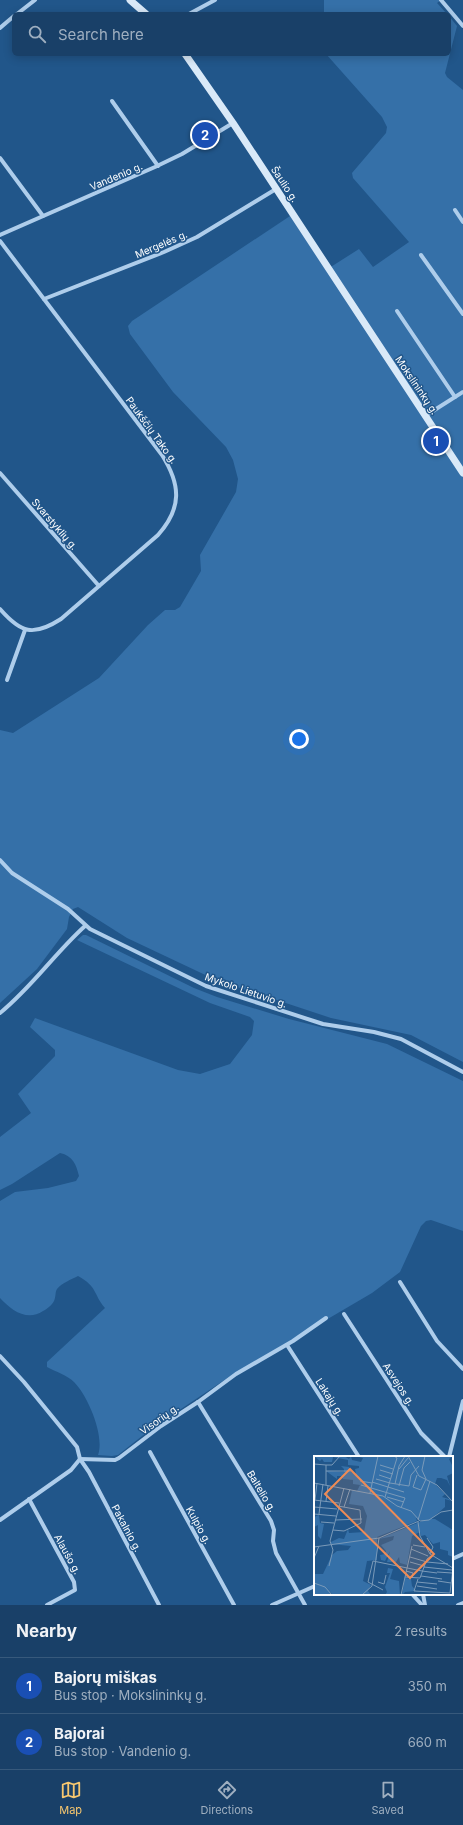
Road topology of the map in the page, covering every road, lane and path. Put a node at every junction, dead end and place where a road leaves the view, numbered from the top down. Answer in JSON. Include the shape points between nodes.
{"nodes":[{"id":1,"x":35,"y":0,"type":"edge"},
{"id":2,"x":130,"y":0,"type":"edge"},
{"id":3,"x":215,"y":0,"type":"edge"},
{"id":4,"x":441,"y":0,"type":"edge"},
{"id":5,"x":20,"y":12,"type":"edge"},
{"id":6,"x":144,"y":12,"type":"edge"},
{"id":7,"x":193,"y":12,"type":"edge"},
{"id":8,"x":12,"y":18,"type":"edge"},
{"id":9,"x":463,"y":26,"type":"edge"},
{"id":10,"x":0,"y":28,"type":"edge"},
{"id":11,"x":186,"y":56,"type":"edge"},
{"id":12,"x":112,"y":101,"type":"dead end"},
{"id":13,"x":233,"y":122,"type":"junction"},
{"id":14,"x":0,"y":158,"type":"edge"},
{"id":15,"x":158,"y":166,"type":"junction"},
{"id":16,"x":276,"y":189,"type":"junction"},
{"id":17,"x":455,"y":210,"type":"dead end"},
{"id":18,"x":43,"y":216,"type":"junction"},
{"id":19,"x":463,"y":222,"type":"edge"},
{"id":20,"x":0,"y":235,"type":"edge"},
{"id":21,"x":0,"y":241,"type":"edge"},
{"id":22,"x":421,"y":255,"type":"dead end"},
{"id":23,"x":44,"y":299,"type":"junction"},
{"id":24,"x":397,"y":311,"type":"dead end"},
{"id":25,"x":463,"y":314,"type":"edge"},
{"id":26,"x":367,"y":327,"type":"joint"},
{"id":27,"x":463,"y":392,"type":"edge"},
{"id":28,"x":454,"y":397,"type":"junction"},
{"id":29,"x":425,"y":416,"type":"junction"},
{"id":30,"x":0,"y":473,"type":"edge"},
{"id":31,"x":463,"y":473,"type":"edge"},
{"id":32,"x":98,"y":586,"type":"junction"},
{"id":33,"x":0,"y":609,"type":"edge"},
{"id":34,"x":25,"y":630,"type":"junction"},
{"id":35,"x":7,"y":680,"type":"dead end"},
{"id":36,"x":0,"y":860,"type":"edge"},
{"id":37,"x":85,"y":926,"type":"junction"},
{"id":38,"x":0,"y":1013,"type":"edge"},
{"id":39,"x":463,"y":1072,"type":"edge"},
{"id":40,"x":400,"y":1282,"type":"dead end"},
{"id":41,"x":344,"y":1314,"type":"dead end"},
{"id":42,"x":326,"y":1318,"type":"dead end"},
{"id":43,"x":287,"y":1345,"type":"junction"},
{"id":44,"x":0,"y":1356,"type":"edge"},
{"id":45,"x":463,"y":1369,"type":"edge"},
{"id":46,"x":463,"y":1401,"type":"edge"},
{"id":47,"x":198,"y":1402,"type":"junction"},
{"id":48,"x":150,"y":1452,"type":"dead end"},
{"id":49,"x":358,"y":1456,"type":"edge"},
{"id":50,"x":444,"y":1456,"type":"edge"},
{"id":51,"x":449,"y":1456,"type":"edge"},
{"id":52,"x":80,"y":1459,"type":"junction"},
{"id":53,"x":29,"y":1499,"type":"junction"},
{"id":54,"x":0,"y":1520,"type":"edge"},
{"id":55,"x":463,"y":1554,"type":"edge"},
{"id":56,"x":453,"y":1559,"type":"edge"},
{"id":57,"x":314,"y":1586,"type":"edge"},
{"id":58,"x":299,"y":1592,"type":"junction"},
{"id":59,"x":413,"y":1595,"type":"edge"},
{"id":60,"x":423,"y":1595,"type":"edge"},
{"id":61,"x":463,"y":1603,"type":"edge"},
{"id":62,"x":48,"y":1605,"type":"edge"},
{"id":63,"x":159,"y":1605,"type":"edge"},
{"id":64,"x":234,"y":1605,"type":"edge"},
{"id":65,"x":272,"y":1605,"type":"edge"},
{"id":66,"x":306,"y":1605,"type":"edge"},
{"id":67,"x":424,"y":1605,"type":"edge"},
{"id":68,"x":458,"y":1605,"type":"edge"}],
"edges":[{"from":1,"to":5,"type":"street"},
{"from":2,"to":6,"type":"street"},
{"from":3,"to":7,"type":"street"},
{"from":4,"to":9,"type":"street"},
{"from":8,"to":10,"type":"street"},
{"from":11,"to":13,"type":"street","name":"Šaulio g."},
{"from":12,"to":15,"type":"street"},
{"from":13,"to":15,"type":"street","name":"Vandenio g."},
{"from":13,"to":16,"type":"street","name":"Šaulio g."},
{"from":14,"to":18,"type":"street"},
{"from":15,"to":18,"type":"street","name":"Vandenio g."},
{"from":16,"to":23,"type":"street","name":"Mergelės g.","via":[[197,237]]},
{"from":16,"to":26,"type":"street","name":"Šaulio g."},
{"from":17,"to":19,"type":"street"},
{"from":18,"to":20,"type":"street","name":"Vandenio g."},
{"from":21,"to":23,"type":"street","name":"Paukščių Tako g."},
{"from":22,"to":25,"type":"street"},
{"from":23,"to":32,"type":"street","name":"Paukščių Tako g.","via":[[162,455],[176,484],[176,503],[165,527]]},
{"from":24,"to":28,"type":"street"},
{"from":26,"to":29,"type":"street","name":"Mokslininkų g."},
{"from":27,"to":28,"type":"street"},
{"from":28,"to":29,"type":"street"},
{"from":29,"to":31,"type":"street","name":"Mokslininkų g."},
{"from":30,"to":32,"type":"street","name":"Svarstyklių g."},
{"from":32,"to":34,"type":"street","name":"Paukščių Tako g.","via":[[50,626],[37,631]]},
{"from":33,"to":34,"type":"street","via":[[14,624]]},
{"from":34,"to":35,"type":"street"},
{"from":36,"to":37,"type":"street","name":"Mykolo Lietuvio g.","via":[[12,873],[68,909]]},
{"from":37,"to":38,"type":"street","via":[[29,987]]},
{"from":37,"to":39,"type":"street","name":"Mykolo Lietuvio g.","via":[[229,995],[323,1024],[401,1039]]},
{"from":40,"to":45,"type":"street","via":[[437,1341]]},
{"from":41,"to":50,"type":"street","name":"Asvejos g.","via":[[421,1432]]},
{"from":42,"to":43,"type":"street","name":"Visorių g."},
{"from":43,"to":47,"type":"street","name":"Visorių g.","via":[[236,1374]]},
{"from":43,"to":49,"type":"street","name":"Lakajų g."},
{"from":44,"to":52,"type":"street","name":"Pakalnio g.","via":[[77,1447]]},
{"from":46,"to":51,"type":"street"},
{"from":47,"to":52,"type":"street","name":"Visorių g.","via":[[161,1426],[120,1458]]},
{"from":47,"to":58,"type":"street","name":"Baltelio g.","via":[[271,1521],[276,1553]]},
{"from":48,"to":64,"type":"street","name":"Kulpio g."},
{"from":52,"to":53,"type":"street","via":[[71,1470]]},
{"from":52,"to":63,"type":"street","name":"Pakalnio g."},
{"from":53,"to":54,"type":"street"},
{"from":53,"to":62,"type":"street","name":"Alaušo g.","via":[[74,1582],[75,1590]]},
{"from":55,"to":56,"type":"street"},
{"from":57,"to":58,"type":"street"},
{"from":58,"to":65,"type":"street"},
{"from":58,"to":66,"type":"street","name":"Baltelio g."},
{"from":59,"to":67,"type":"street"},
{"from":60,"to":67,"type":"street"},
{"from":61,"to":68,"type":"street"}]}
